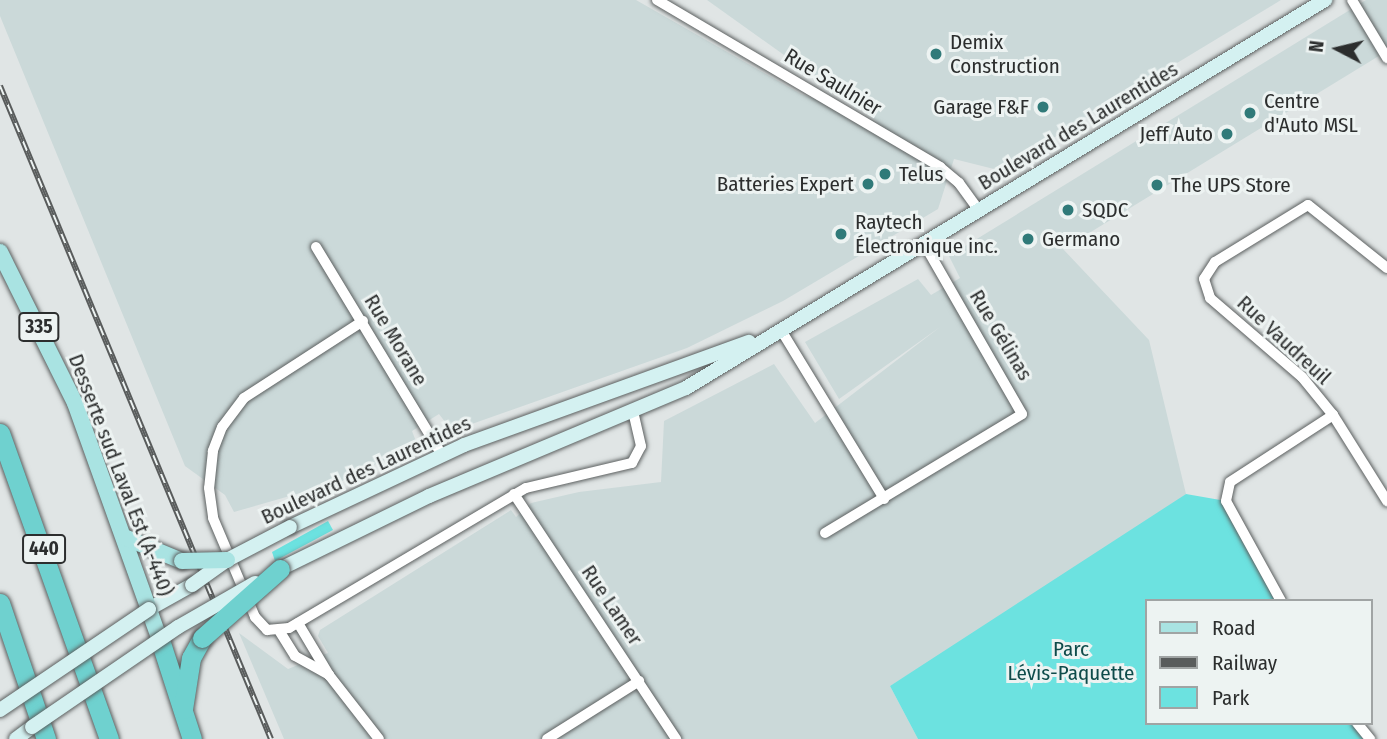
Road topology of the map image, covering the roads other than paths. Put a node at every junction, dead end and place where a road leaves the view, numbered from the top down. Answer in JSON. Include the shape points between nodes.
{"nodes":[{"id":1,"x":657,"y":0,"type":"edge"},
{"id":2,"x":1325,"y":0,"type":"edge"},
{"id":3,"x":1352,"y":0,"type":"edge"},
{"id":4,"x":1387,"y":58,"type":"edge"},
{"id":5,"x":979,"y":211,"type":"junction"},
{"id":6,"x":925,"y":245,"type":"junction"},
{"id":7,"x":316,"y":247,"type":"dead end"},
{"id":8,"x":0,"y":252,"type":"edge"},
{"id":9,"x":1387,"y":268,"type":"edge"},
{"id":10,"x":363,"y":321,"type":"junction"},
{"id":11,"x":781,"y":330,"type":"junction"},
{"id":12,"x":633,"y":411,"type":"junction"},
{"id":13,"x":1333,"y":415,"type":"junction"},
{"id":14,"x":0,"y":433,"type":"edge"},
{"id":15,"x":442,"y":454,"type":"junction"},
{"id":16,"x":513,"y":494,"type":"junction"},
{"id":17,"x":884,"y":499,"type":"junction"},
{"id":18,"x":1387,"y":500,"type":"edge"},
{"id":19,"x":825,"y":533,"type":"dead end"},
{"id":20,"x":124,"y":537,"type":"junction"},
{"id":21,"x":227,"y":560,"type":"junction"},
{"id":22,"x":280,"y":569,"type":"junction"},
{"id":23,"x":1280,"y":599,"type":"edge"},
{"id":24,"x":0,"y":603,"type":"edge"},
{"id":25,"x":149,"y":609,"type":"junction"},
{"id":26,"x":298,"y":623,"type":"junction"},
{"id":27,"x":280,"y":632,"type":"junction"},
{"id":28,"x":160,"y":640,"type":"junction"},
{"id":29,"x":329,"y":675,"type":"junction"},
{"id":30,"x":639,"y":681,"type":"junction"},
{"id":31,"x":0,"y":710,"type":"edge"},
{"id":32,"x":183,"y":710,"type":"junction"},
{"id":33,"x":1359,"y":725,"type":"edge"},
{"id":34,"x":16,"y":739,"type":"edge"},
{"id":35,"x":46,"y":739,"type":"edge"},
{"id":36,"x":108,"y":739,"type":"edge"},
{"id":37,"x":192,"y":739,"type":"edge"},
{"id":38,"x":379,"y":739,"type":"edge"},
{"id":39,"x":547,"y":739,"type":"edge"},
{"id":40,"x":676,"y":739,"type":"edge"},
{"id":41,"x":1370,"y":739,"type":"edge"}],
"edges":[{"from":1,"to":5,"type":"street","name":"Rue Saulnier","via":[[940,167],[959,183]]},
{"from":2,"to":5,"type":"main road","name":"Boulevard des Laurentides"},
{"from":3,"to":4,"type":"street"},
{"from":5,"to":6,"type":"main road","name":"Boulevard des Laurentides"},
{"from":6,"to":11,"type":"main road","name":"Boulevard des Laurentides"},
{"from":6,"to":17,"type":"street","name":"Rue Gélinas","via":[[1022,414]]},
{"from":7,"to":10,"type":"street","name":"Rue Morane"},
{"from":8,"to":20,"type":"main road","name":"Desserte sud Laval Est (A-440)","number":"335","via":[[75,403]]},
{"from":9,"to":13,"type":"street","name":"Rue Vaudreuil","via":[[1308,205],[1215,262],[1204,279],[1210,298],[1302,377]]},
{"from":10,"to":15,"type":"street","name":"Rue Morane"},
{"from":10,"to":27,"type":"street","via":[[249,394],[228,418],[213,451],[209,498],[220,539],[260,626]]},
{"from":11,"to":12,"type":"main road","name":"Boulevard des Laurentides","via":[[695,383]]},
{"from":11,"to":15,"type":"main road","name":"Boulevard des Laurentides"},
{"from":11,"to":17,"type":"street"},
{"from":12,"to":16,"type":"street","via":[[641,446],[632,463],[543,482]]},
{"from":12,"to":22,"type":"main road","name":"Boulevard des Laurentides","via":[[412,504]]},
{"from":13,"to":18,"type":"street","name":"Rue Vaudreuil"},
{"from":13,"to":23,"type":"street","via":[[1230,482],[1226,501]]},
{"from":14,"to":36,"type":"highway","number":"440"},
{"from":15,"to":21,"type":"main road","name":"Boulevard des Laurentides","bridge":true},
{"from":16,"to":26,"type":"street"},
{"from":16,"to":30,"type":"street","name":"Rue Lamer"},
{"from":17,"to":19,"type":"street","name":"Rue Gélinas"},
{"from":20,"to":21,"type":"main road","bridge":true,"via":[[171,559]]},
{"from":20,"to":25,"type":"main road","name":"Desserte sud Laval Est (A-440)"},
{"from":21,"to":25,"type":"main road","name":"Boulevard des Laurentides","bridge":true},
{"from":22,"to":28,"type":"main road","name":"Boulevard des Laurentides","bridge":true},
{"from":22,"to":32,"type":"highway","bridge":true,"via":[[202,638],[191,658]]},
{"from":24,"to":35,"type":"highway"},
{"from":25,"to":28,"type":"main road","name":"Desserte sud Laval Est (A-440)"},
{"from":25,"to":31,"type":"main road","name":"Boulevard des Laurentides","bridge":true},
{"from":26,"to":27,"type":"street"},
{"from":26,"to":29,"type":"street"},
{"from":27,"to":29,"type":"street","via":[[295,656]]},
{"from":28,"to":32,"type":"highway"},
{"from":28,"to":34,"type":"main road","name":"Boulevard des Laurentides","bridge":true},
{"from":29,"to":38,"type":"street"},
{"from":30,"to":39,"type":"street"},
{"from":30,"to":40,"type":"street","name":"Rue Lamer"},
{"from":32,"to":37,"type":"highway"},
{"from":33,"to":41,"type":"street"}]}
